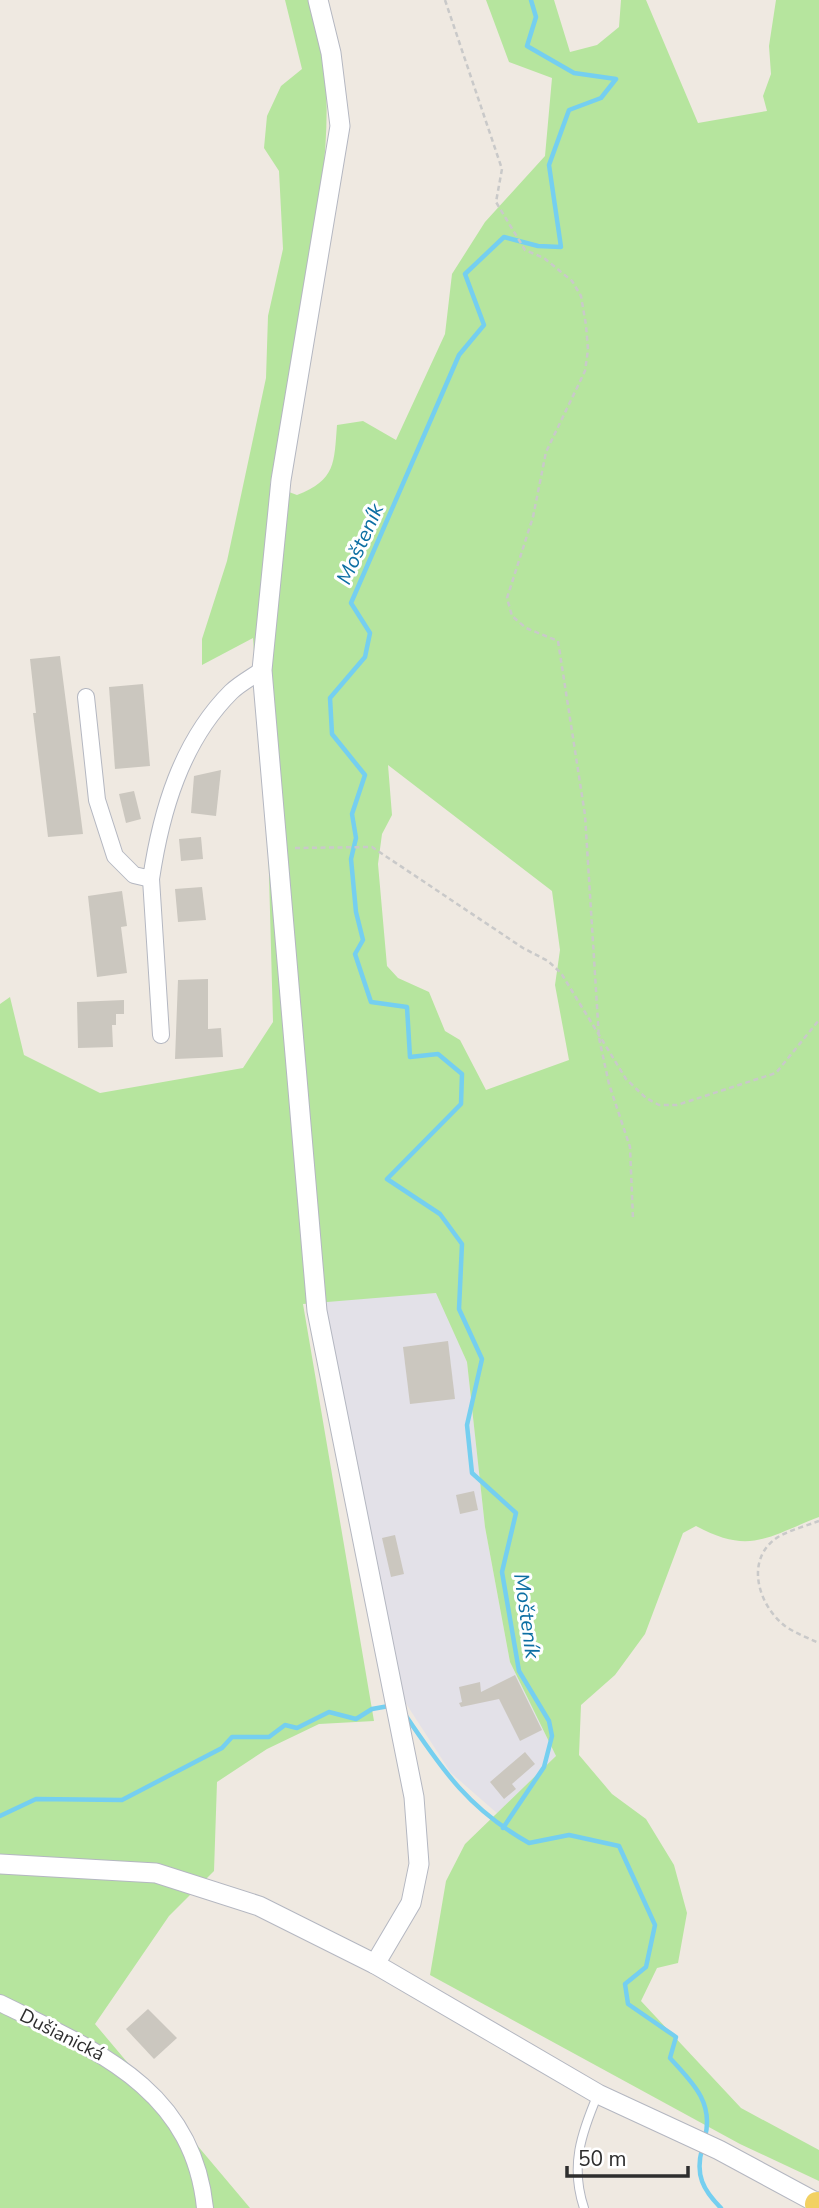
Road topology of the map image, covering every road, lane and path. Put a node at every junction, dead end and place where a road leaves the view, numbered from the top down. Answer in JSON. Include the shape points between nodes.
{"nodes":[{"id":1,"x":318,"y":0,"type":"edge"},
{"id":2,"x":445,"y":0,"type":"edge"},
{"id":3,"x":262,"y":670,"type":"junction"},
{"id":4,"x":86,"y":697,"type":"dead end"},
{"id":5,"x":275,"y":848,"type":"junction"},
{"id":6,"x":151,"y":879,"type":"junction"},
{"id":7,"x":819,"y":1020,"type":"edge"},
{"id":8,"x":161,"y":1035,"type":"dead end"},
{"id":9,"x":599,"y":1038,"type":"junction"},
{"id":10,"x":633,"y":1219,"type":"dead end"},
{"id":11,"x":819,"y":1521,"type":"edge"},
{"id":12,"x":819,"y":1643,"type":"edge"},
{"id":13,"x":0,"y":1864,"type":"edge"},
{"id":14,"x":375,"y":1964,"type":"junction"},
{"id":15,"x":0,"y":2003,"type":"edge"},
{"id":16,"x":598,"y":2094,"type":"junction"},
{"id":17,"x":819,"y":2204,"type":"edge"},
{"id":18,"x":205,"y":2208,"type":"edge"},
{"id":19,"x":584,"y":2208,"type":"edge"}],
"edges":[{"from":1,"to":3,"type":"street","via":[[334,66],[340,126],[281,480]]},
{"from":2,"to":9,"type":"path","via":[[502,169],[496,202],[525,250],[544,258],[572,281],[581,296],[586,325],[584,372],[546,452],[533,517],[507,598],[512,616],[519,622],[558,641],[585,815]]},
{"from":3,"to":5,"type":"street"},
{"from":3,"to":6,"type":"street","via":[[231,692],[188,754],[167,799]]},
{"from":4,"to":6,"type":"street","via":[[97,800],[115,856],[134,874]]},
{"from":5,"to":9,"type":"path","via":[[372,847],[548,961],[561,973]]},
{"from":5,"to":14,"type":"street","via":[[317,1311],[414,1797],[419,1864],[411,1903]]},
{"from":6,"to":8,"type":"street"},
{"from":7,"to":9,"type":"path","via":[[776,1073],[677,1105],[659,1105],[635,1090]]},
{"from":9,"to":10,"type":"path","via":[[631,1147]]},
{"from":11,"to":12,"type":"path","via":[[777,1538],[764,1552],[757,1571],[759,1594],[784,1625]]},
{"from":13,"to":14,"type":"street","via":[[125,1870],[180,1878],[259,1906]]},
{"from":14,"to":16,"type":"street"},
{"from":15,"to":18,"type":"street","name":"Dušianická","via":[[102,2053],[141,2082],[179,2123],[202,2179]]},
{"from":16,"to":17,"type":"street","via":[[719,2150]]},
{"from":16,"to":19,"type":"lane","via":[[576,2158]]}]}
